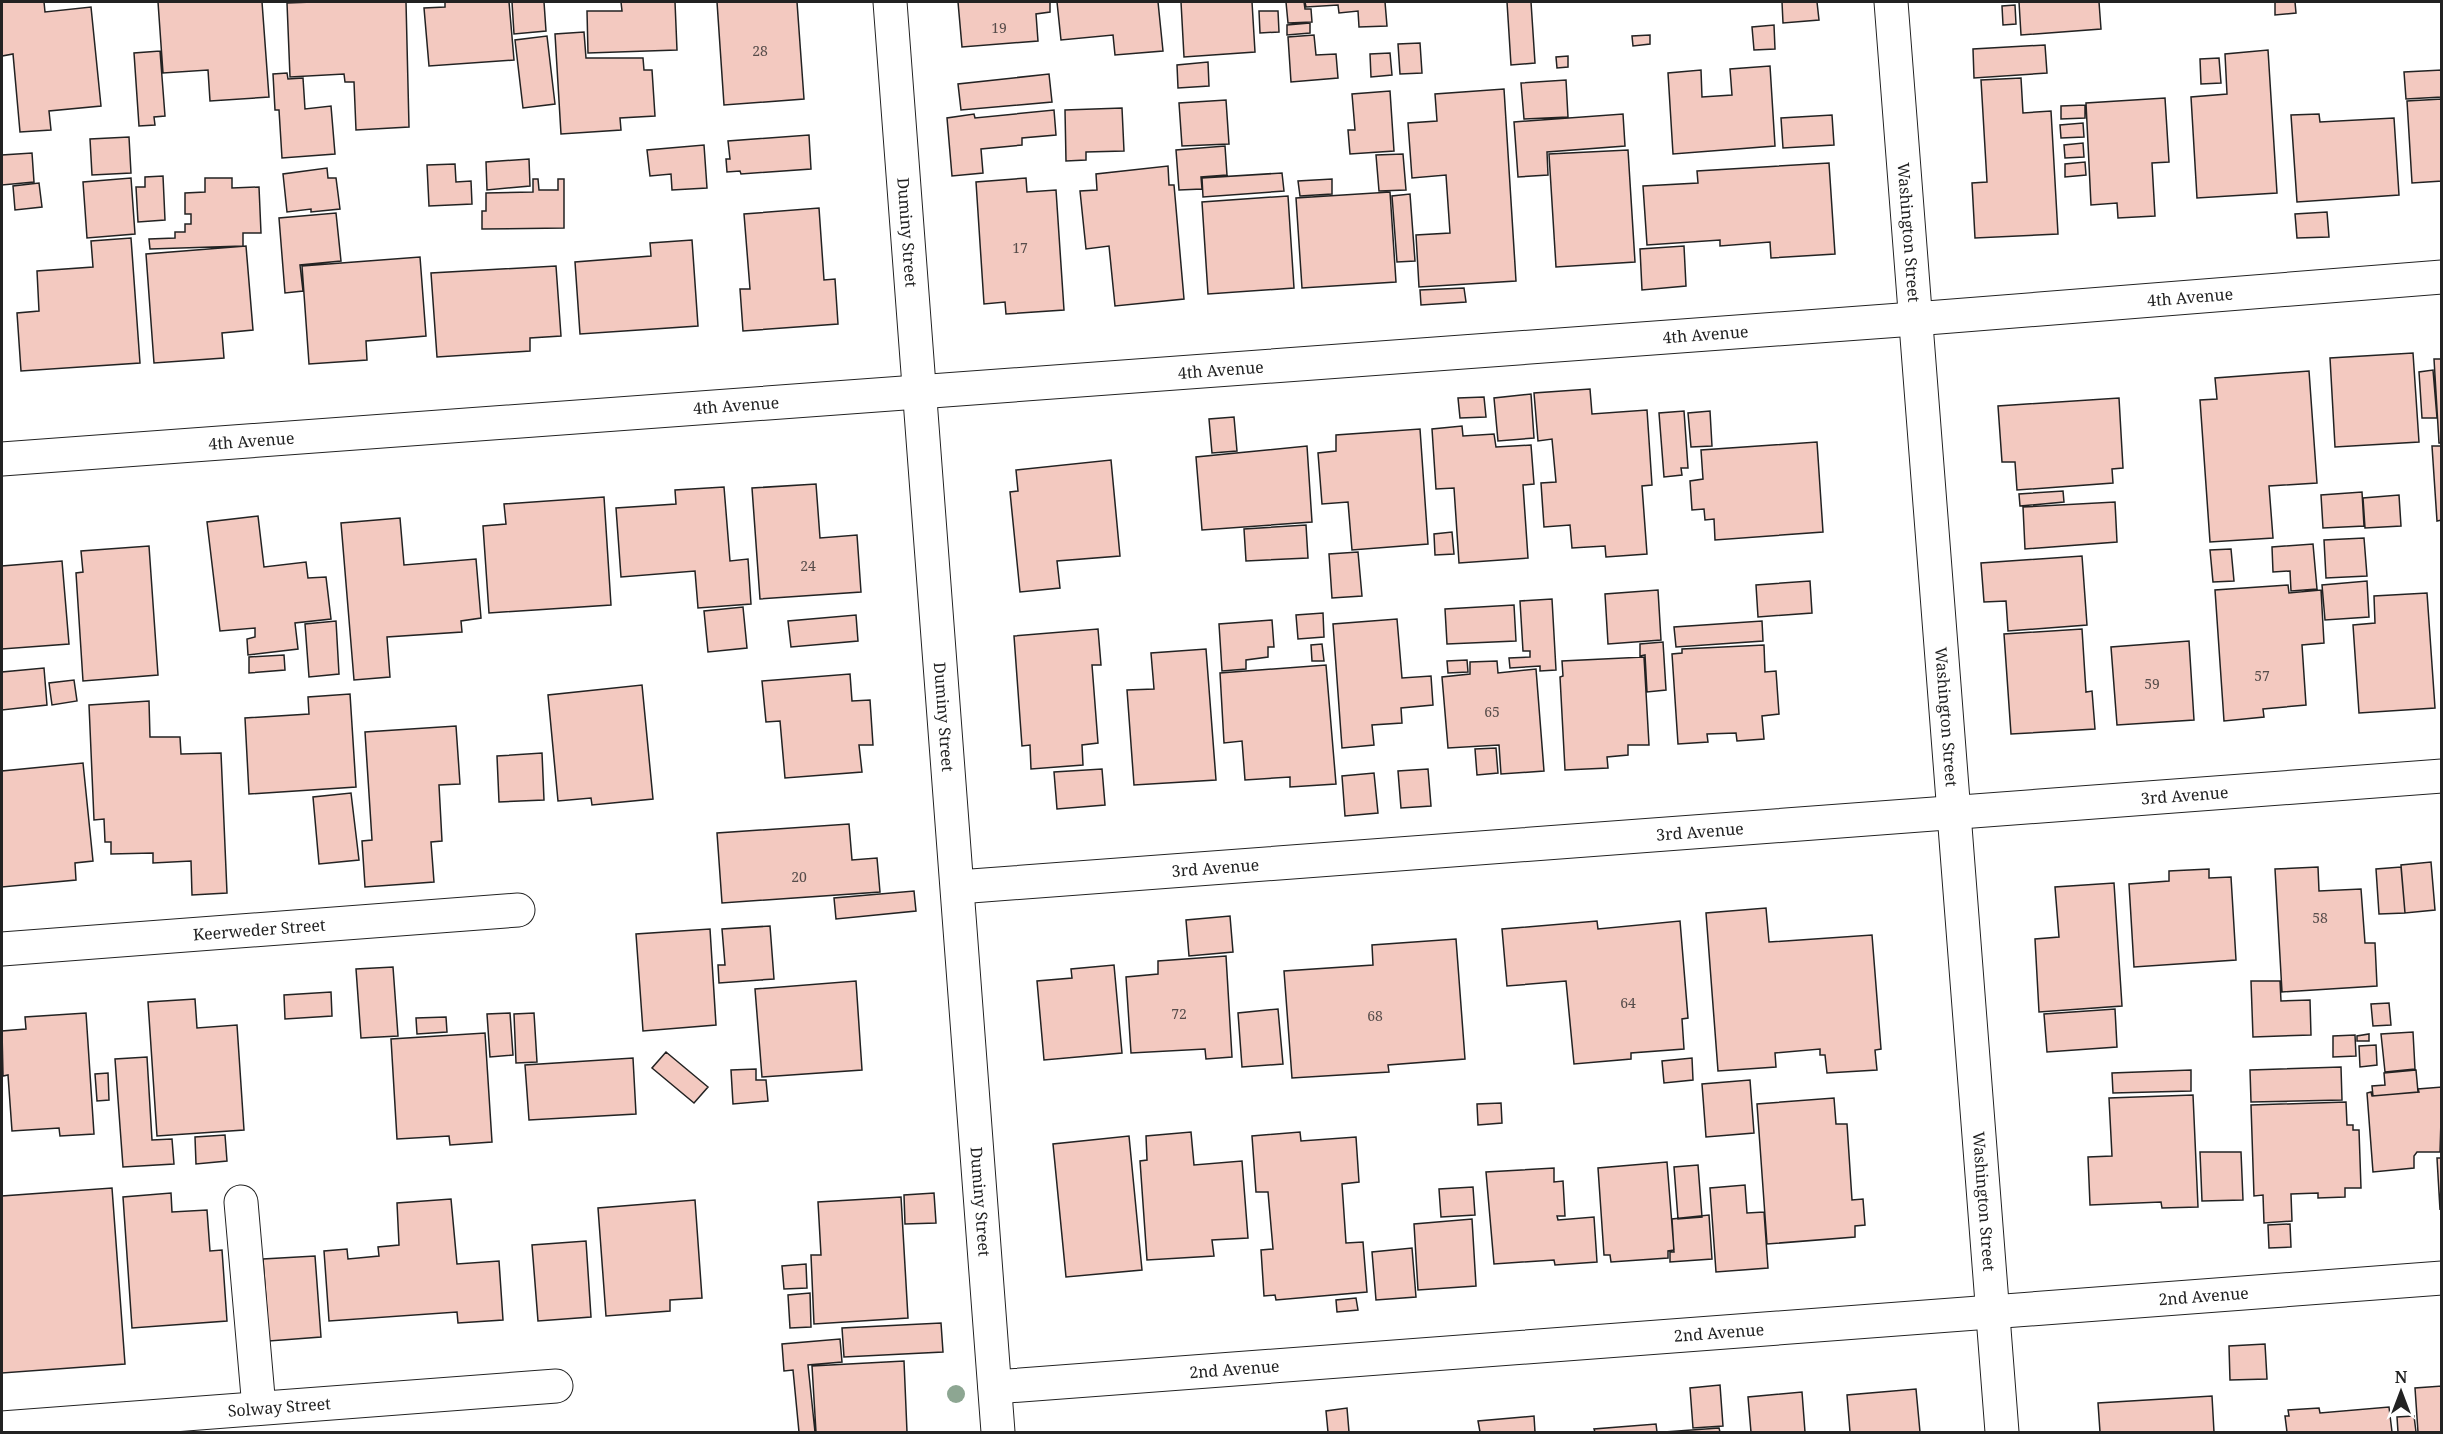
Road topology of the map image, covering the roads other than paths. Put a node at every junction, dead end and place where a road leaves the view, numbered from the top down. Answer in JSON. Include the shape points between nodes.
{"nodes":[{"id":1,"x":890,"y":2,"type":"edge"},
{"id":2,"x":1891,"y":2,"type":"edge"},
{"id":3,"x":2442,"y":277,"type":"edge"},
{"id":4,"x":1914,"y":319,"type":"junction"},
{"id":5,"x":920,"y":393,"type":"junction"},
{"id":6,"x":2,"y":459,"type":"edge"},
{"id":7,"x":2442,"y":776,"type":"edge"},
{"id":8,"x":1954,"y":813,"type":"junction"},
{"id":9,"x":958,"y":887,"type":"junction"},
{"id":10,"x":518,"y":910,"type":"dead end"},
{"id":11,"x":2,"y":949,"type":"edge"},
{"id":12,"x":241,"y":1202,"type":"dead end"},
{"id":13,"x":2442,"y":1278,"type":"edge"},
{"id":14,"x":1992,"y":1312,"type":"junction"},
{"id":15,"x":555,"y":1386,"type":"dead end"},
{"id":16,"x":995,"y":1387,"type":"junction"},
{"id":17,"x":259,"y":1408,"type":"junction"},
{"id":18,"x":208,"y":1422,"type":"edge"},
{"id":19,"x":2,"y":1428,"type":"edge"},
{"id":20,"x":998,"y":1432,"type":"edge"},
{"id":21,"x":2002,"y":1432,"type":"edge"}],
"edges":[{"from":1,"to":5,"type":"street","name":"Duminy Street"},
{"from":2,"to":4,"type":"street","name":"Washington Street"},
{"from":3,"to":4,"type":"street","name":"4th Avenue"},
{"from":4,"to":5,"type":"street","name":"4th Avenue"},
{"from":4,"to":8,"type":"street","name":"Washington Street"},
{"from":5,"to":6,"type":"street","name":"4th Avenue"},
{"from":5,"to":9,"type":"street","name":"Duminy Street"},
{"from":7,"to":8,"type":"street","name":"3rd Avenue"},
{"from":8,"to":9,"type":"street","name":"3rd Avenue"},
{"from":8,"to":14,"type":"street","name":"Washington Street"},
{"from":9,"to":16,"type":"street","name":"Duminy Street"},
{"from":10,"to":11,"type":"street","name":"Keerweder Street"},
{"from":12,"to":17,"type":"street"},
{"from":13,"to":14,"type":"street","name":"2nd Avenue"},
{"from":14,"to":16,"type":"street","name":"2nd Avenue"},
{"from":14,"to":21,"type":"street","name":"Washington Street"},
{"from":15,"to":17,"type":"street","name":"Solway Street"},
{"from":16,"to":20,"type":"street","name":"Duminy Street"},
{"from":17,"to":18,"type":"street","name":"Solway Street"},
{"from":18,"to":19,"type":"street","name":"Solway Street"}]}
